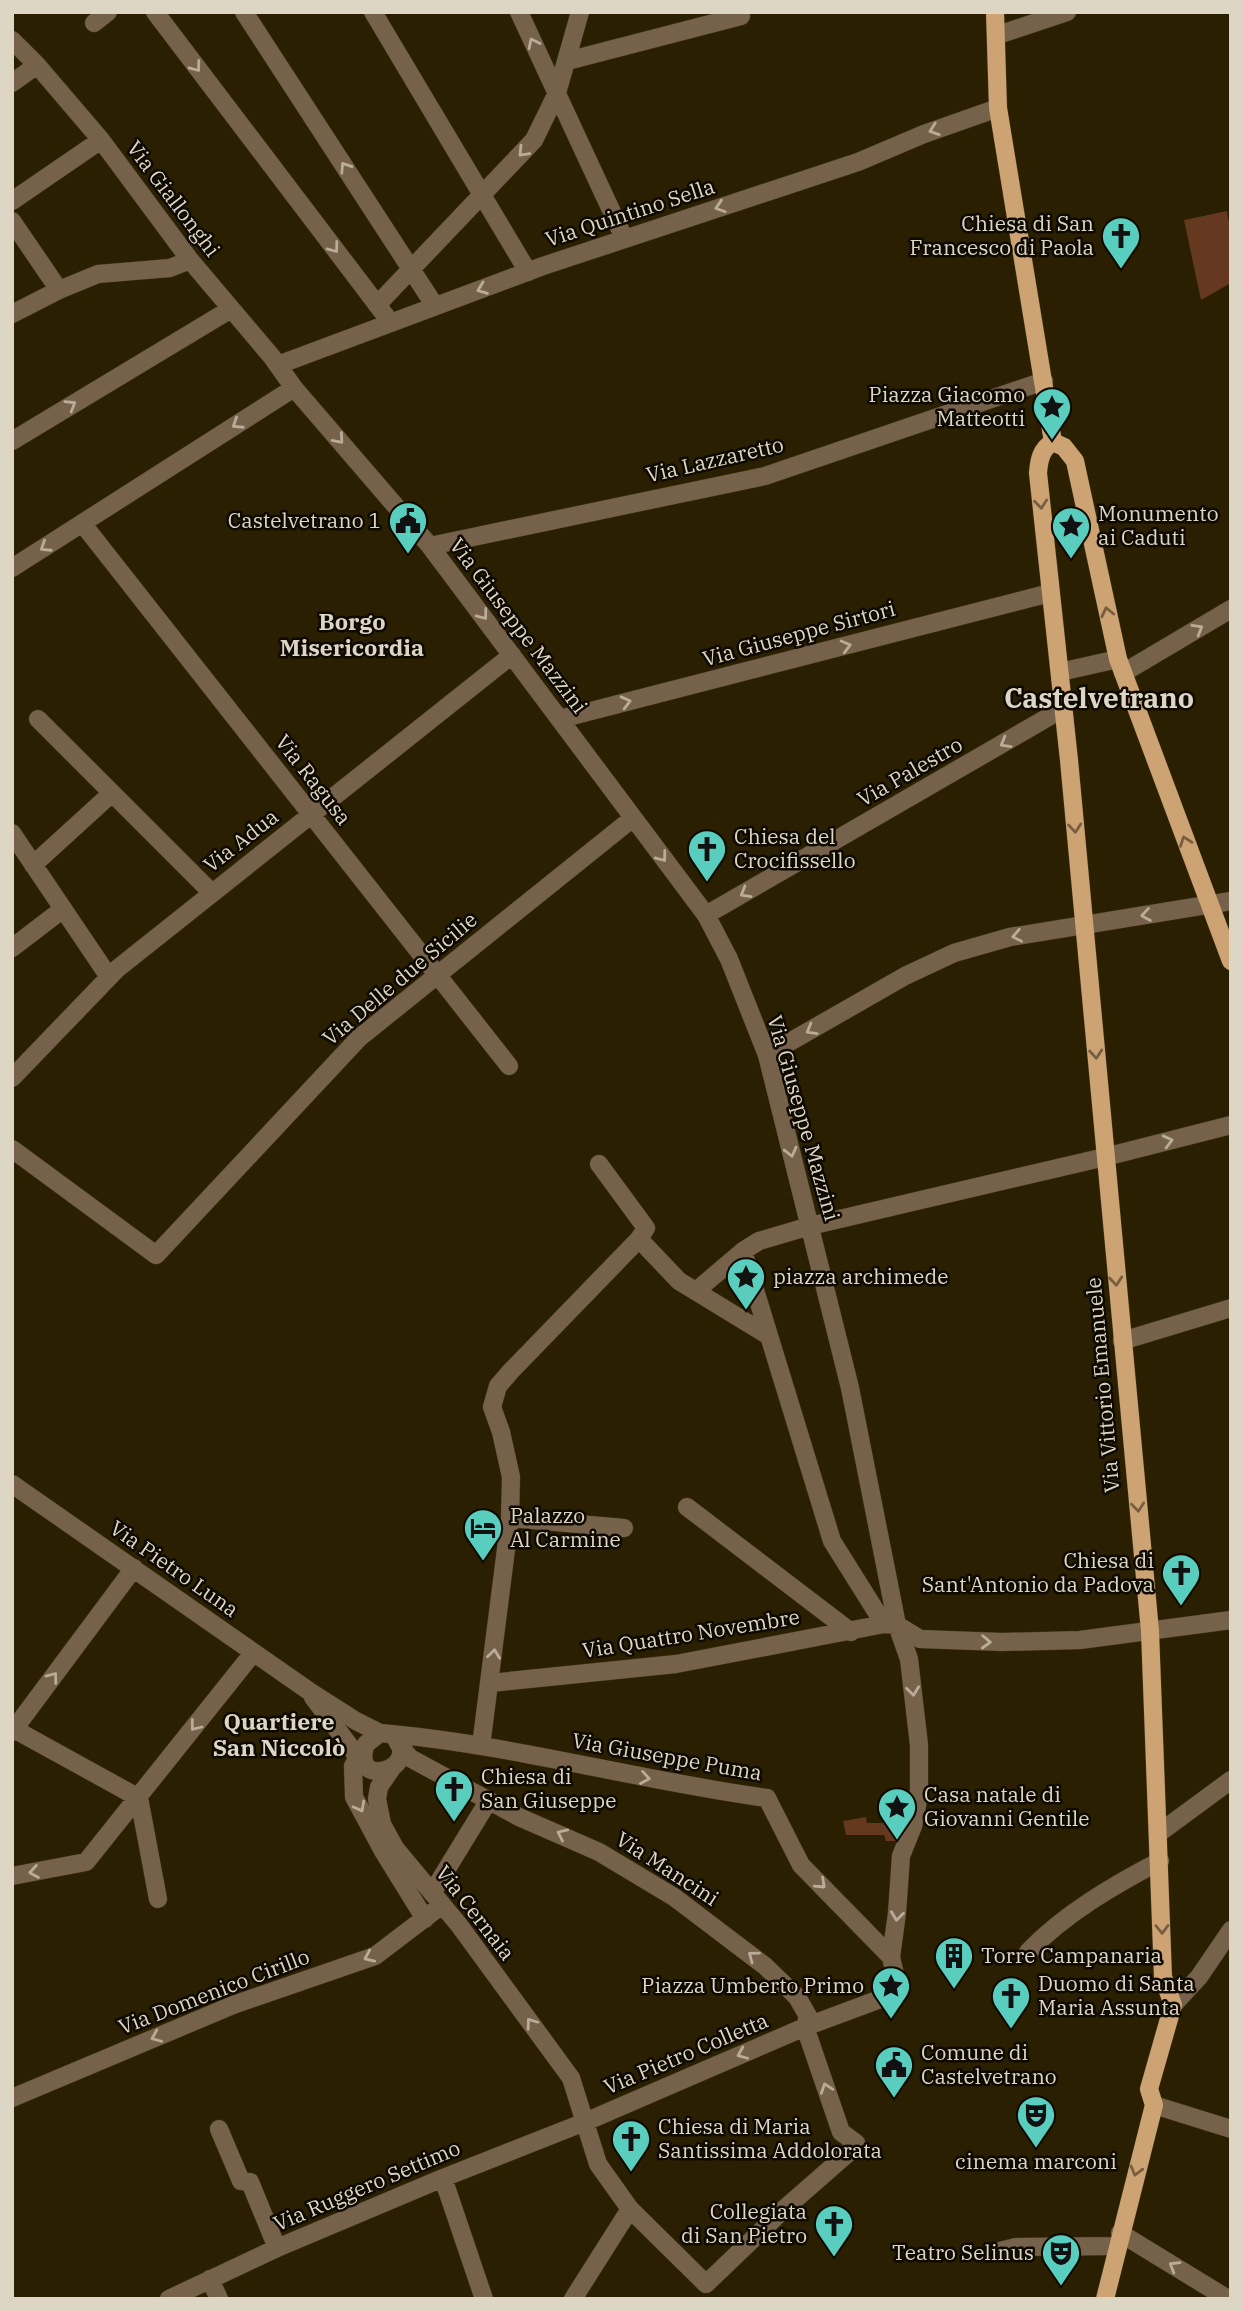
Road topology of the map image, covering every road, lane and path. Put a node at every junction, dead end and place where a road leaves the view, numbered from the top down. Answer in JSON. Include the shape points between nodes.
{"nodes":[{"id":1,"x":155,"y":12,"type":"edge"},
{"id":2,"x":244,"y":12,"type":"edge"},
{"id":3,"x":373,"y":12,"type":"edge"},
{"id":4,"x":519,"y":12,"type":"edge"},
{"id":5,"x":580,"y":12,"type":"edge"},
{"id":6,"x":995,"y":12,"type":"edge"},
{"id":7,"x":1067,"y":12,"type":"edge"},
{"id":8,"x":741,"y":16,"type":"dead end"},
{"id":9,"x":998,"y":35,"type":"junction"},
{"id":10,"x":12,"y":40,"type":"edge"},
{"id":11,"x":567,"y":61,"type":"junction"},
{"id":12,"x":37,"y":65,"type":"junction"},
{"id":13,"x":12,"y":83,"type":"edge"},
{"id":14,"x":557,"y":93,"type":"junction"},
{"id":15,"x":998,"y":108,"type":"junction"},
{"id":16,"x":101,"y":140,"type":"junction"},
{"id":17,"x":481,"y":195,"type":"junction"},
{"id":18,"x":12,"y":201,"type":"edge"},
{"id":19,"x":12,"y":221,"type":"edge"},
{"id":20,"x":624,"y":238,"type":"junction"},
{"id":21,"x":190,"y":260,"type":"junction"},
{"id":22,"x":411,"y":269,"type":"junction"},
{"id":23,"x":527,"y":272,"type":"junction"},
{"id":24,"x":59,"y":290,"type":"junction"},
{"id":25,"x":377,"y":305,"type":"junction"},
{"id":26,"x":435,"y":306,"type":"junction"},
{"id":27,"x":231,"y":309,"type":"junction"},
{"id":28,"x":12,"y":314,"type":"edge"},
{"id":29,"x":391,"y":323,"type":"junction"},
{"id":30,"x":278,"y":365,"type":"junction"},
{"id":31,"x":1044,"y":382,"type":"junction"},
{"id":32,"x":294,"y":388,"type":"junction"},
{"id":33,"x":12,"y":441,"type":"edge"},
{"id":34,"x":1054,"y":442,"type":"junction"},
{"id":35,"x":82,"y":523,"type":"junction"},
{"id":36,"x":430,"y":546,"type":"junction"},
{"id":37,"x":12,"y":568,"type":"edge"},
{"id":38,"x":1050,"y":593,"type":"junction"},
{"id":39,"x":1231,"y":609,"type":"edge"},
{"id":40,"x":512,"y":655,"type":"junction"},
{"id":41,"x":1120,"y":666,"type":"junction"},
{"id":42,"x":1060,"y":672,"type":"junction"},
{"id":43,"x":1064,"y":708,"type":"junction"},
{"id":44,"x":38,"y":719,"type":"dead end"},
{"id":45,"x":560,"y":719,"type":"junction"},
{"id":46,"x":112,"y":793,"type":"junction"},
{"id":47,"x":311,"y":814,"type":"junction"},
{"id":48,"x":633,"y":818,"type":"junction"},
{"id":49,"x":12,"y":833,"type":"edge"},
{"id":50,"x":33,"y":865,"type":"junction"},
{"id":51,"x":212,"y":893,"type":"junction"},
{"id":52,"x":1231,"y":901,"type":"edge"},
{"id":53,"x":1209,"y":905,"type":"junction"},
{"id":54,"x":63,"y":909,"type":"junction"},
{"id":55,"x":706,"y":915,"type":"junction"},
{"id":56,"x":1084,"y":925,"type":"junction"},
{"id":57,"x":12,"y":948,"type":"edge"},
{"id":58,"x":1231,"y":961,"type":"edge"},
{"id":59,"x":438,"y":975,"type":"junction"},
{"id":60,"x":109,"y":977,"type":"junction"},
{"id":61,"x":766,"y":1055,"type":"junction"},
{"id":62,"x":509,"y":1066,"type":"dead end"},
{"id":63,"x":12,"y":1078,"type":"edge"},
{"id":64,"x":1231,"y":1125,"type":"edge"},
{"id":65,"x":12,"y":1149,"type":"edge"},
{"id":66,"x":1105,"y":1157,"type":"junction"},
{"id":67,"x":599,"y":1164,"type":"dead end"},
{"id":68,"x":810,"y":1226,"type":"junction"},
{"id":69,"x":639,"y":1239,"type":"junction"},
{"id":70,"x":743,"y":1251,"type":"junction"},
{"id":71,"x":696,"y":1291,"type":"junction"},
{"id":72,"x":1231,"y":1308,"type":"edge"},
{"id":73,"x":769,"y":1336,"type":"junction"},
{"id":74,"x":1122,"y":1341,"type":"junction"},
{"id":75,"x":12,"y":1484,"type":"edge"},
{"id":76,"x":687,"y":1507,"type":"dead end"},
{"id":77,"x":510,"y":1518,"type":"junction"},
{"id":78,"x":624,"y":1528,"type":"dead end"},
{"id":79,"x":134,"y":1568,"type":"junction"},
{"id":80,"x":1231,"y":1620,"type":"edge"},
{"id":81,"x":891,"y":1625,"type":"junction"},
{"id":82,"x":1150,"y":1631,"type":"junction"},
{"id":83,"x":851,"y":1632,"type":"junction"},
{"id":84,"x":253,"y":1653,"type":"junction"},
{"id":85,"x":491,"y":1684,"type":"junction"},
{"id":86,"x":309,"y":1691,"type":"junction"},
{"id":87,"x":13,"y":1730,"type":"edge"},
{"id":88,"x":447,"y":1740,"type":"junction"},
{"id":89,"x":376,"y":1746,"type":"junction"},
{"id":90,"x":481,"y":1746,"type":"junction"},
{"id":91,"x":399,"y":1764,"type":"junction"},
{"id":92,"x":1231,"y":1780,"type":"edge"},
{"id":93,"x":139,"y":1798,"type":"junction"},
{"id":94,"x":489,"y":1800,"type":"junction"},
{"id":95,"x":1159,"y":1833,"type":"junction"},
{"id":96,"x":1160,"y":1861,"type":"junction"},
{"id":97,"x":12,"y":1876,"type":"edge"},
{"id":98,"x":158,"y":1899,"type":"dead end"},
{"id":99,"x":437,"y":1899,"type":"junction"},
{"id":100,"x":425,"y":1919,"type":"junction"},
{"id":101,"x":1231,"y":1930,"type":"edge"},
{"id":102,"x":1028,"y":1952,"type":"dead end"},
{"id":103,"x":891,"y":1957,"type":"junction"},
{"id":104,"x":1172,"y":2005,"type":"junction"},
{"id":105,"x":805,"y":2027,"type":"junction"},
{"id":106,"x":1151,"y":2097,"type":"junction"},
{"id":107,"x":12,"y":2098,"type":"edge"},
{"id":108,"x":585,"y":2122,"type":"junction"},
{"id":109,"x":219,"y":2129,"type":"dead end"},
{"id":110,"x":1231,"y":2129,"type":"edge"},
{"id":111,"x":443,"y":2178,"type":"junction"},
{"id":112,"x":630,"y":2209,"type":"junction"},
{"id":113,"x":1118,"y":2239,"type":"junction"},
{"id":114,"x":276,"y":2248,"type":"junction"},
{"id":115,"x":1000,"y":2251,"type":"dead end"},
{"id":116,"x":210,"y":2279,"type":"junction"},
{"id":117,"x":706,"y":2284,"type":"joint"},
{"id":118,"x":169,"y":2299,"type":"edge"},
{"id":119,"x":219,"y":2299,"type":"edge"},
{"id":120,"x":484,"y":2299,"type":"edge"},
{"id":121,"x":573,"y":2299,"type":"edge"},
{"id":122,"x":1105,"y":2299,"type":"edge"},
{"id":123,"x":1228,"y":2299,"type":"edge"}],
"edges":[{"from":1,"to":25,"type":"street","one_way":true},
{"from":22,"to":2,"type":"street","one_way":true},
{"from":3,"to":17,"type":"street"},
{"from":14,"to":4,"type":"street","one_way":true},
{"from":5,"to":11,"type":"street"},
{"from":6,"to":9,"type":"main road"},
{"from":7,"to":9,"type":"street"},
{"from":8,"to":11,"type":"street"},
{"from":9,"to":15,"type":"main road"},
{"from":10,"to":12,"type":"street","name":"Via Giallonghi"},
{"from":11,"to":14,"type":"street"},
{"from":12,"to":13,"type":"street"},
{"from":12,"to":16,"type":"street","name":"Via Giallonghi"},
{"from":14,"to":17,"type":"street","one_way":true,"via":[[534,140]]},
{"from":14,"to":20,"type":"street"},
{"from":15,"to":20,"type":"street","name":"Via Quintino Sella","one_way":true,"via":[[858,162]]},
{"from":15,"to":31,"type":"main road"},
{"from":16,"to":18,"type":"street"},
{"from":16,"to":21,"type":"street","name":"Via Giallonghi"},
{"from":17,"to":22,"type":"street"},
{"from":17,"to":23,"type":"street"},
{"from":19,"to":24,"type":"street"},
{"from":20,"to":23,"type":"street","name":"Via Quintino Sella"},
{"from":21,"to":24,"type":"street","via":[[170,268],[98,274]]},
{"from":21,"to":27,"type":"street","name":"Via Giallonghi"},
{"from":22,"to":25,"type":"street"},
{"from":22,"to":26,"type":"street"},
{"from":23,"to":26,"type":"street","name":"Via Quintino Sella","one_way":true},
{"from":24,"to":28,"type":"street"},
{"from":25,"to":29,"type":"street"},
{"from":26,"to":29,"type":"street","name":"Via Quintino Sella"},
{"from":27,"to":30,"type":"street","name":"Via Giallonghi"},
{"from":33,"to":27,"type":"street","one_way":true},
{"from":29,"to":30,"type":"street","name":"Via Quintino Sella"},
{"from":30,"to":32,"type":"street","name":"Via Giallonghi"},
{"from":31,"to":34,"type":"main road"},
{"from":31,"to":36,"type":"street","name":"Via Lazzaretto","via":[[765,476]]},
{"from":32,"to":35,"type":"street","one_way":true},
{"from":32,"to":36,"type":"street","name":"Via Giuseppe Mazzini","one_way":true},
{"from":34,"to":38,"type":"main road","one_way":true,"via":[[1043,450],[1039,461]]},
{"from":41,"to":34,"type":"main road","one_way":true,"via":[[1075,461]]},
{"from":35,"to":37,"type":"street","one_way":true},
{"from":35,"to":47,"type":"street","name":"Via Ragusa"},
{"from":36,"to":40,"type":"street","name":"Via Giuseppe Mazzini","one_way":true},
{"from":38,"to":42,"type":"main road"},
{"from":45,"to":38,"type":"street","name":"Via Giuseppe Sirtori","one_way":true},
{"from":41,"to":39,"type":"street","one_way":true},
{"from":40,"to":45,"type":"street","name":"Via Giuseppe Mazzini"},
{"from":40,"to":47,"type":"street","name":"Via Adua"},
{"from":41,"to":42,"type":"street"},
{"from":53,"to":41,"type":"main road","one_way":true},
{"from":42,"to":43,"type":"main road"},
{"from":43,"to":55,"type":"street","name":"Via Palestro","one_way":true},
{"from":43,"to":56,"type":"main road","name":"Via Vittorio Emanuele","one_way":true},
{"from":44,"to":46,"type":"street"},
{"from":45,"to":48,"type":"street","name":"Via Giuseppe Mazzini"},
{"from":46,"to":50,"type":"street"},
{"from":46,"to":51,"type":"street"},
{"from":47,"to":51,"type":"street","name":"Via Adua"},
{"from":47,"to":59,"type":"street","name":"Via Ragusa"},
{"from":48,"to":55,"type":"street","name":"Via Giuseppe Mazzini","one_way":true},
{"from":48,"to":59,"type":"street","name":"Via Delle due Sicilie"},
{"from":49,"to":50,"type":"street"},
{"from":50,"to":54,"type":"street"},
{"from":51,"to":60,"type":"street","name":"Via Adua"},
{"from":52,"to":53,"type":"street"},
{"from":53,"to":56,"type":"street","one_way":true},
{"from":53,"to":58,"type":"main road"},
{"from":54,"to":57,"type":"street"},
{"from":54,"to":60,"type":"street"},
{"from":55,"to":61,"type":"street","name":"Via Giuseppe Mazzini","via":[[729,959]]},
{"from":56,"to":61,"type":"street","one_way":true,"via":[[1010,937],[954,953]]},
{"from":56,"to":66,"type":"main road","name":"Via Vittorio Emanuele","one_way":true},
{"from":59,"to":62,"type":"street","name":"Via Ragusa"},
{"from":59,"to":65,"type":"street","name":"Via Delle due Sicilie","via":[[359,1038],[156,1255]]},
{"from":60,"to":63,"type":"street","name":"Via Adua"},
{"from":61,"to":68,"type":"street","name":"Via Giuseppe Mazzini","one_way":true},
{"from":66,"to":64,"type":"street","one_way":true},
{"from":66,"to":68,"type":"street"},
{"from":66,"to":74,"type":"main road","name":"Via Vittorio Emanuele","one_way":true},
{"from":67,"to":69,"type":"street","via":[[646,1228]]},
{"from":68,"to":70,"type":"street","via":[[759,1241]]},
{"from":68,"to":81,"type":"street","name":"Via Giuseppe Mazzini","via":[[850,1388]]},
{"from":69,"to":71,"type":"street","via":[[679,1281]]},
{"from":69,"to":77,"type":"street","via":[[498,1386],[492,1407],[511,1477]]},
{"from":70,"to":71,"type":"street"},
{"from":70,"to":73,"type":"street"},
{"from":71,"to":73,"type":"street"},
{"from":72,"to":74,"type":"street"},
{"from":73,"to":81,"type":"street","via":[[832,1541]]},
{"from":74,"to":82,"type":"main road","name":"Via Vittorio Emanuele","one_way":true},
{"from":75,"to":79,"type":"street","name":"Via Pietro Luna"},
{"from":76,"to":83,"type":"street"},
{"from":77,"to":78,"type":"street"},
{"from":85,"to":77,"type":"street","one_way":true},
{"from":79,"to":84,"type":"street","name":"Via Pietro Luna"},
{"from":87,"to":79,"type":"street","one_way":true},
{"from":80,"to":82,"type":"street"},
{"from":81,"to":82,"type":"street","one_way":true,"via":[[920,1639],[1002,1642],[1080,1640]]},
{"from":81,"to":83,"type":"street","name":"Via Quattro Novembre"},
{"from":81,"to":103,"type":"street","one_way":true,"via":[[909,1659],[919,1745],[919,1795],[901,1856]]},
{"from":82,"to":95,"type":"main road","name":"Via Vittorio Emanuele"},
{"from":83,"to":85,"type":"street","name":"Via Quattro Novembre","via":[[676,1664]]},
{"from":84,"to":86,"type":"street","name":"Via Pietro Luna"},
{"from":84,"to":93,"type":"street","one_way":true},
{"from":85,"to":90,"type":"street"},
{"from":86,"to":89,"type":"street","name":"Via Pietro Luna"},
{"from":86,"to":89,"type":"street","name":"Via Pietro Luna"},
{"from":87,"to":93,"type":"street"},
{"from":88,"to":89,"type":"street","name":"Via Giuseppe Puma"},
{"from":88,"to":90,"type":"street","name":"Via Giuseppe Puma"},
{"from":88,"to":91,"type":"street"},
{"from":89,"to":91,"type":"street","name":"Via Mancini"},
{"from":89,"to":91,"type":"street","via":[[372,1771],[383,1772]]},
{"from":89,"to":100,"type":"street","name":"Via Cernaia","one_way":true,"via":[[352,1776],[354,1797]]},
{"from":90,"to":103,"type":"street","name":"Via Giuseppe Puma","one_way":true,"via":[[767,1798],[802,1866]]},
{"from":91,"to":94,"type":"street","name":"Via Mancini"},
{"from":91,"to":99,"type":"street","name":"Via Cernaia","via":[[379,1787],[382,1824],[394,1848]]},
{"from":92,"to":95,"type":"street"},
{"from":93,"to":97,"type":"street","one_way":true,"via":[[86,1862]]},
{"from":93,"to":98,"type":"street"},
{"from":94,"to":99,"type":"street","name":"Via Domenico Cirillo"},
{"from":105,"to":94,"type":"street","name":"Via Mancini","one_way":true,"via":[[808,2017],[797,1997],[765,1966],[674,1897],[599,1852]]},
{"from":95,"to":96,"type":"main road","name":"Via Vittorio Emanuele"},
{"from":96,"to":102,"type":"street","via":[[1063,1920]]},
{"from":96,"to":104,"type":"main road","name":"Via Vittorio Emanuele","one_way":true,"via":[[1163,1978]]},
{"from":99,"to":100,"type":"street","name":"Via Domenico Cirillo"},
{"from":108,"to":99,"type":"street","name":"Via Cernaia","one_way":true,"via":[[571,2078]]},
{"from":100,"to":107,"type":"street","name":"Via Domenico Cirillo","one_way":true,"via":[[375,1956],[233,2005]]},
{"from":101,"to":104,"type":"street","via":[[1199,1978]]},
{"from":103,"to":105,"type":"street","name":"Via Pietro Colletta","via":[[899,1992]]},
{"from":104,"to":106,"type":"main road"},
{"from":105,"to":108,"type":"street","name":"Via Pietro Colletta","one_way":true},
{"from":117,"to":105,"type":"street","name":"Via Mancini","one_way":true,"via":[[856,2143],[841,2132]]},
{"from":106,"to":110,"type":"street"},
{"from":106,"to":113,"type":"main road","one_way":true},
{"from":108,"to":111,"type":"street","name":"Via Ruggero Settimo"},
{"from":108,"to":112,"type":"street","name":"Via Cernaia","via":[[598,2164]]},
{"from":109,"to":114,"type":"street","via":[[241,2181],[250,2182]]},
{"from":111,"to":114,"type":"street","name":"Via Ruggero Settimo"},
{"from":111,"to":120,"type":"street"},
{"from":112,"to":117,"type":"street","name":"Via Cernaia"},
{"from":112,"to":121,"type":"street"},
{"from":113,"to":115,"type":"street"},
{"from":113,"to":122,"type":"main road"},
{"from":123,"to":113,"type":"street","one_way":true},
{"from":114,"to":116,"type":"street","name":"Via Ruggero Settimo"},
{"from":116,"to":118,"type":"street","name":"Via Ruggero Settimo"},
{"from":116,"to":119,"type":"street"}]}
